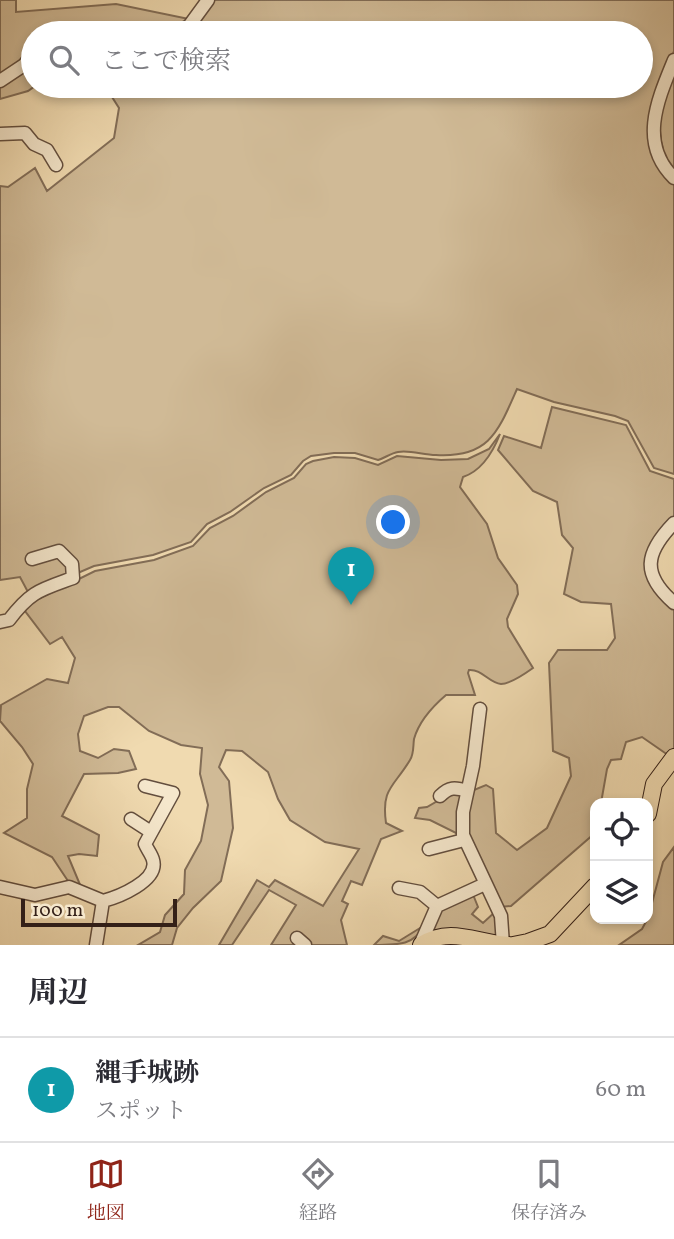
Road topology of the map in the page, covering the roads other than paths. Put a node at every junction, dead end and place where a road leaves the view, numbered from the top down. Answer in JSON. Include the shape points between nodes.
{"nodes":[{"id":1,"x":201,"y":2,"type":"edge"},
{"id":2,"x":192,"y":21,"type":"edge"},
{"id":3,"x":674,"y":60,"type":"edge"},
{"id":4,"x":21,"y":67,"type":"edge"},
{"id":5,"x":0,"y":81,"type":"edge"},
{"id":6,"x":0,"y":134,"type":"edge"},
{"id":7,"x":56,"y":165,"type":"dead end"},
{"id":8,"x":674,"y":178,"type":"edge"},
{"id":9,"x":674,"y":523,"type":"edge"},
{"id":10,"x":32,"y":559,"type":"dead end"},
{"id":11,"x":674,"y":603,"type":"edge"},
{"id":12,"x":0,"y":622,"type":"edge"},
{"id":13,"x":480,"y":709,"type":"dead end"},
{"id":14,"x":674,"y":757,"type":"edge"},
{"id":15,"x":145,"y":786,"type":"dead end"},
{"id":16,"x":467,"y":792,"type":"junction"},
{"id":17,"x":440,"y":796,"type":"dead end"},
{"id":18,"x":651,"y":798,"type":"edge"},
{"id":19,"x":131,"y":819,"type":"dead end"},
{"id":20,"x":151,"y":832,"type":"junction"},
{"id":21,"x":464,"y":839,"type":"junction"},
{"id":22,"x":429,"y":849,"type":"dead end"},
{"id":23,"x":485,"y":884,"type":"junction"},
{"id":24,"x":0,"y":887,"type":"edge"},
{"id":25,"x":400,"y":888,"type":"dead end"},
{"id":26,"x":590,"y":891,"type":"edge"},
{"id":27,"x":103,"y":901,"type":"junction"},
{"id":28,"x":437,"y":906,"type":"junction"},
{"id":29,"x":550,"y":934,"type":"junction"},
{"id":30,"x":98,"y":944,"type":"edge"},
{"id":31,"x":421,"y":945,"type":"edge"},
{"id":32,"x":503,"y":945,"type":"edge"},
{"id":33,"x":511,"y":945,"type":"edge"},
{"id":34,"x":537,"y":945,"type":"edge"}],
"edges":[{"from":1,"to":2,"type":"street"},
{"from":3,"to":8,"type":"street","via":[[653,117],[656,149]]},
{"from":4,"to":5,"type":"street"},
{"from":6,"to":7,"type":"street","via":[[25,133],[47,150]]},
{"from":9,"to":11,"type":"street","via":[[649,562],[658,587]]},
{"from":10,"to":12,"type":"street","via":[[59,551],[72,564],[73,578],[34,593],[9,620]]},
{"from":13,"to":16,"type":"street"},
{"from":14,"to":18,"type":"main road","via":[[654,784]]},
{"from":15,"to":20,"type":"street","via":[[173,793]]},
{"from":16,"to":17,"type":"street","via":[[456,788]]},
{"from":16,"to":21,"type":"street"},
{"from":19,"to":20,"type":"street"},
{"from":20,"to":27,"type":"street","via":[[145,844],[153,868],[144,881],[124,895]]},
{"from":21,"to":22,"type":"street"},
{"from":21,"to":23,"type":"street"},
{"from":23,"to":28,"type":"street"},
{"from":23,"to":32,"type":"street","via":[[501,916]]},
{"from":24,"to":27,"type":"street","via":[[35,895],[69,887]]},
{"from":25,"to":28,"type":"street","via":[[420,892]]},
{"from":26,"to":29,"type":"main road"},
{"from":27,"to":30,"type":"street"},
{"from":28,"to":31,"type":"street"},
{"from":29,"to":33,"type":"main road"},
{"from":29,"to":34,"type":"street"},
{"from":31,"to":32,"type":"main road","via":[[462,935]]},
{"from":32,"to":33,"type":"main road"}]}
